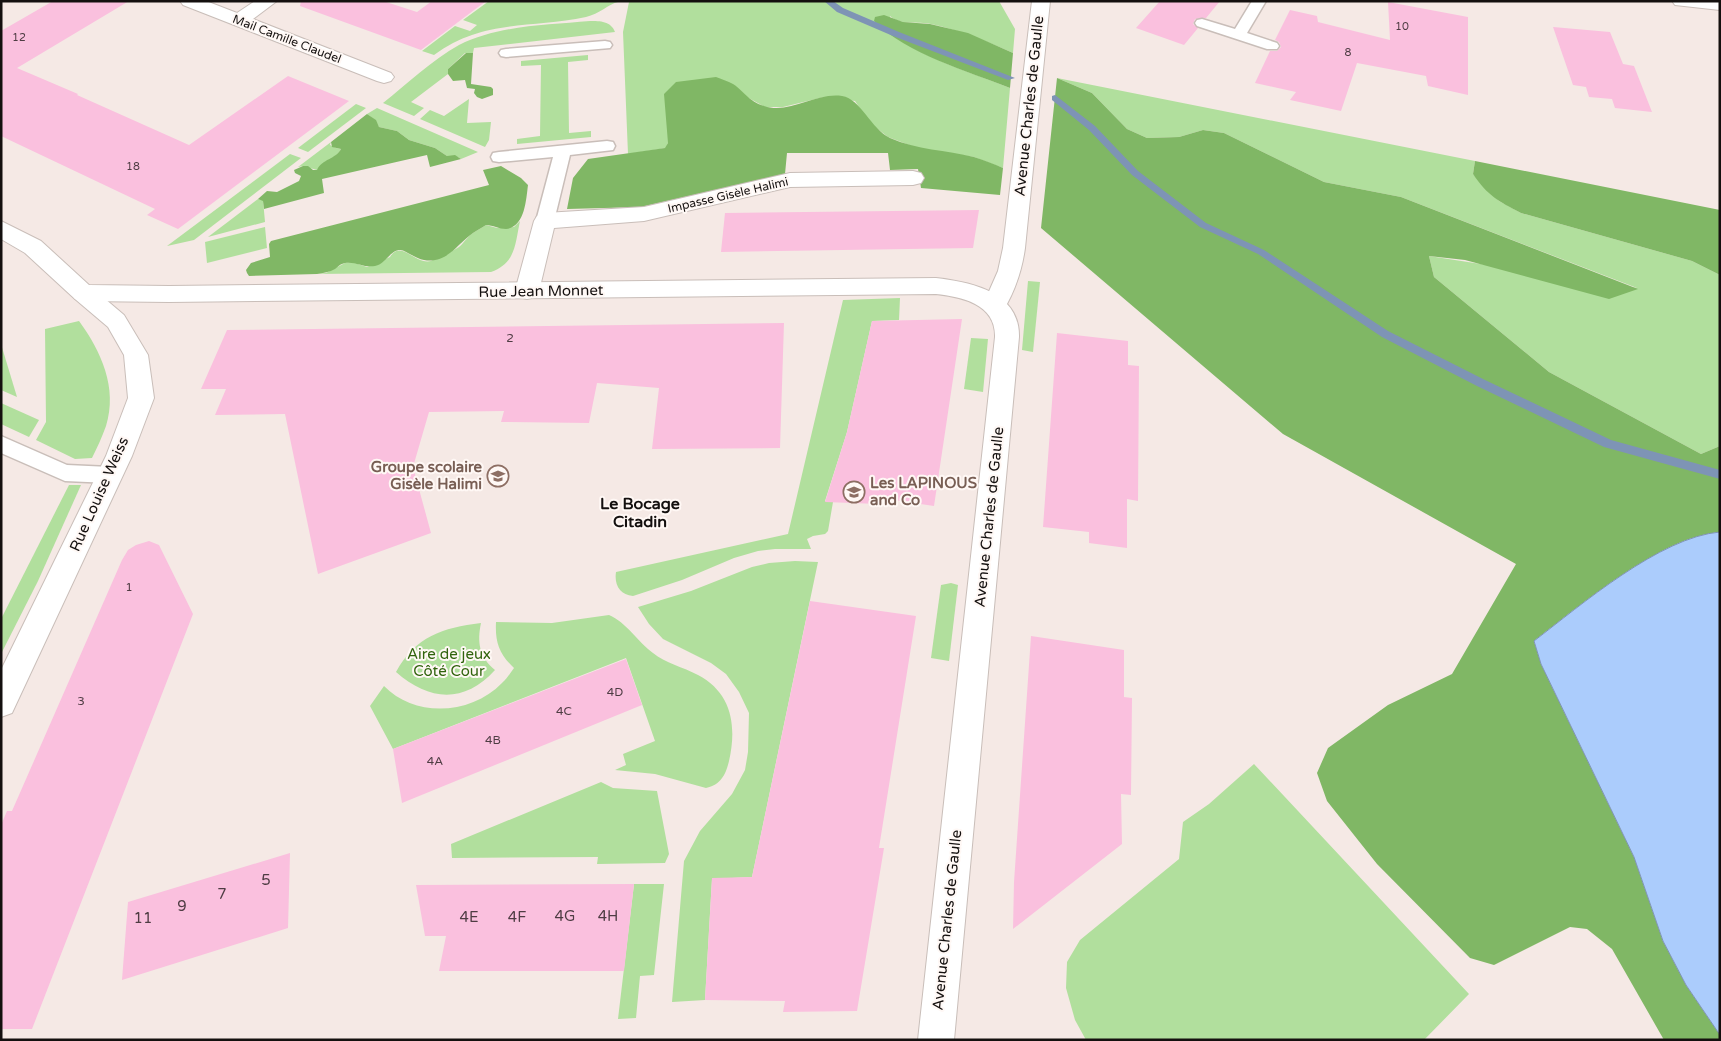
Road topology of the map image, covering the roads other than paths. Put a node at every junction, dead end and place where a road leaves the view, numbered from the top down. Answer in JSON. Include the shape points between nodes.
{"nodes":[{"id":1,"x":189,"y":1,"type":"edge"},
{"id":2,"x":268,"y":1,"type":"edge"},
{"id":3,"x":1041,"y":1,"type":"edge"},
{"id":4,"x":1259,"y":1,"type":"edge"},
{"id":5,"x":1681,"y":1,"type":"edge"},
{"id":6,"x":1720,"y":4,"type":"edge"},
{"id":7,"x":238,"y":20,"type":"junction"},
{"id":8,"x":1202,"y":23,"type":"dead end"},
{"id":9,"x":1238,"y":35,"type":"junction"},
{"id":10,"x":605,"y":44,"type":"dead end"},
{"id":11,"x":1272,"y":46,"type":"dead end"},
{"id":12,"x":506,"y":53,"type":"dead end"},
{"id":13,"x":384,"y":77,"type":"dead end"},
{"id":14,"x":607,"y":146,"type":"dead end"},
{"id":15,"x":563,"y":151,"type":"junction"},
{"id":16,"x":500,"y":157,"type":"dead end"},
{"id":17,"x":913,"y":178,"type":"dead end"},
{"id":18,"x":545,"y":221,"type":"junction"},
{"id":19,"x":1,"y":229,"type":"edge"},
{"id":20,"x":527,"y":291,"type":"junction"},
{"id":21,"x":82,"y":293,"type":"junction"},
{"id":22,"x":995,"y":305,"type":"junction"},
{"id":23,"x":1,"y":444,"type":"edge"},
{"id":24,"x":110,"y":475,"type":"junction"},
{"id":25,"x":1,"y":703,"type":"edge"},
{"id":26,"x":936,"y":1040,"type":"edge"}],
"edges":[{"from":1,"to":7,"type":"street","name":"Mail Camille Claudel"},
{"from":2,"to":7,"type":"street"},
{"from":3,"to":22,"type":"street","name":"Avenue Charles de Gaulle","via":[[1014,248],[1010,272]]},
{"from":4,"to":9,"type":"lane"},
{"from":5,"to":6,"type":"street"},
{"from":7,"to":13,"type":"street","name":"Mail Camille Claudel"},
{"from":8,"to":9,"type":"lane"},
{"from":9,"to":11,"type":"lane"},
{"from":10,"to":12,"type":"lane"},
{"from":14,"to":15,"type":"lane"},
{"from":15,"to":16,"type":"lane"},
{"from":15,"to":18,"type":"lane"},
{"from":17,"to":18,"type":"street","name":"Impasse Gisèle Halimi","via":[[790,180],[644,214]]},
{"from":18,"to":20,"type":"street"},
{"from":19,"to":21,"type":"street","name":"Rue Louise Weiss","via":[[33,246]]},
{"from":20,"to":21,"type":"street","name":"Rue Jean Monnet"},
{"from":20,"to":22,"type":"street","name":"Rue Jean Monnet","via":[[936,286],[978,294]]},
{"from":21,"to":24,"type":"street","name":"Rue Louise Weiss","via":[[116,321],[136,355],[140,398]]},
{"from":22,"to":26,"type":"street","name":"Avenue Charles de Gaulle","via":[[1007,330],[1006,350]]},
{"from":23,"to":24,"type":"lane","via":[[66,473]]},
{"from":24,"to":25,"type":"street","name":"Rue Louise Weiss"}]}
